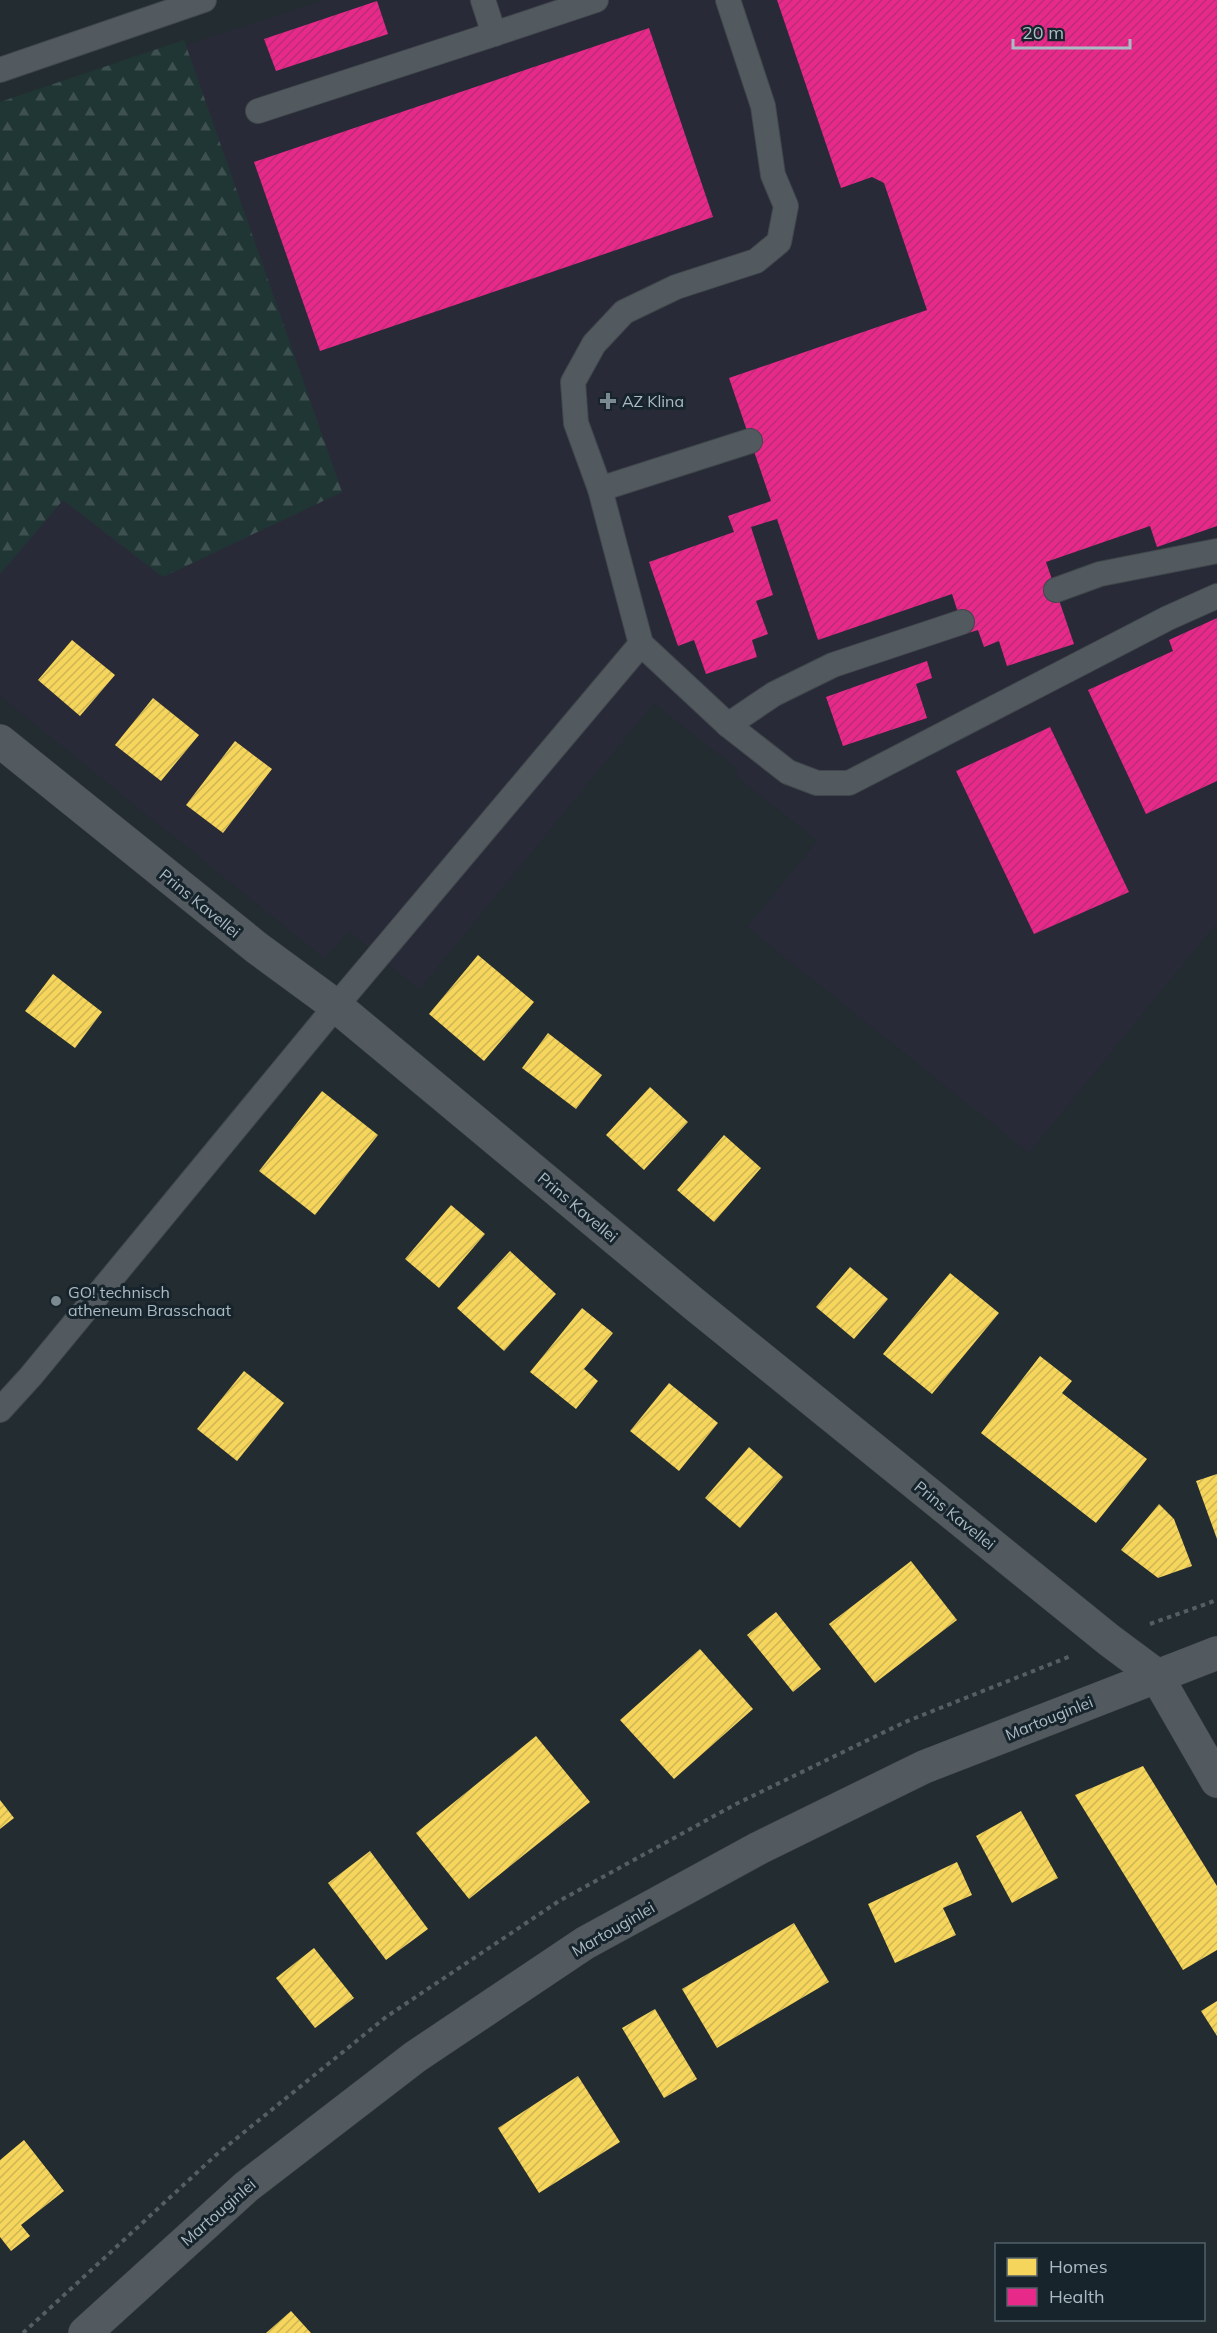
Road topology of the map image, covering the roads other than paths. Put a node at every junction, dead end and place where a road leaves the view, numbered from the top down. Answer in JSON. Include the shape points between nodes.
{"nodes":[{"id":1,"x":204,"y":0,"type":"edge"},
{"id":2,"x":483,"y":0,"type":"edge"},
{"id":3,"x":596,"y":0,"type":"edge"},
{"id":4,"x":728,"y":0,"type":"edge"},
{"id":5,"x":494,"y":33,"type":"junction"},
{"id":6,"x":0,"y":70,"type":"edge"},
{"id":7,"x":258,"y":111,"type":"dead end"},
{"id":8,"x":750,"y":441,"type":"dead end"},
{"id":9,"x":600,"y":489,"type":"junction"},
{"id":10,"x":1217,"y":551,"type":"edge"},
{"id":11,"x":1056,"y":590,"type":"dead end"},
{"id":12,"x":1217,"y":596,"type":"edge"},
{"id":13,"x":962,"y":622,"type":"dead end"},
{"id":14,"x":641,"y":644,"type":"junction"},
{"id":15,"x":728,"y":725,"type":"junction"},
{"id":16,"x":0,"y":741,"type":"edge"},
{"id":17,"x":336,"y":1006,"type":"junction"},
{"id":18,"x":0,"y":1410,"type":"edge"},
{"id":19,"x":1217,"y":1653,"type":"edge"},
{"id":20,"x":1155,"y":1676,"type":"junction"},
{"id":21,"x":1217,"y":1781,"type":"edge"},
{"id":22,"x":85,"y":2333,"type":"edge"}],
"edges":[{"from":1,"to":6,"type":"lane"},
{"from":2,"to":5,"type":"lane"},
{"from":3,"to":5,"type":"lane"},
{"from":4,"to":9,"type":"lane","via":[[763,106],[773,175],[786,206],[779,242],[756,261],[676,287],[624,312],[594,344],[573,382],[576,423]]},
{"from":5,"to":7,"type":"lane"},
{"from":8,"to":9,"type":"lane"},
{"from":9,"to":14,"type":"lane"},
{"from":10,"to":11,"type":"lane","via":[[1100,574]]},
{"from":12,"to":15,"type":"lane","via":[[849,783],[817,783],[788,772]]},
{"from":13,"to":15,"type":"lane","via":[[833,665],[774,694]]},
{"from":14,"to":15,"type":"lane"},
{"from":14,"to":17,"type":"lane"},
{"from":16,"to":17,"type":"street","name":"Prins Kavellei","via":[[257,948]]},
{"from":17,"to":18,"type":"lane"},
{"from":17,"to":20,"type":"street","name":"Prins Kavellei","via":[[722,1326]]},
{"from":19,"to":20,"type":"street","name":"Martouginlei"},
{"from":20,"to":21,"type":"street"},
{"from":20,"to":22,"type":"street","name":"Martouginlei","via":[[924,1767],[759,1848],[585,1943],[415,2057],[246,2187]]}]}
